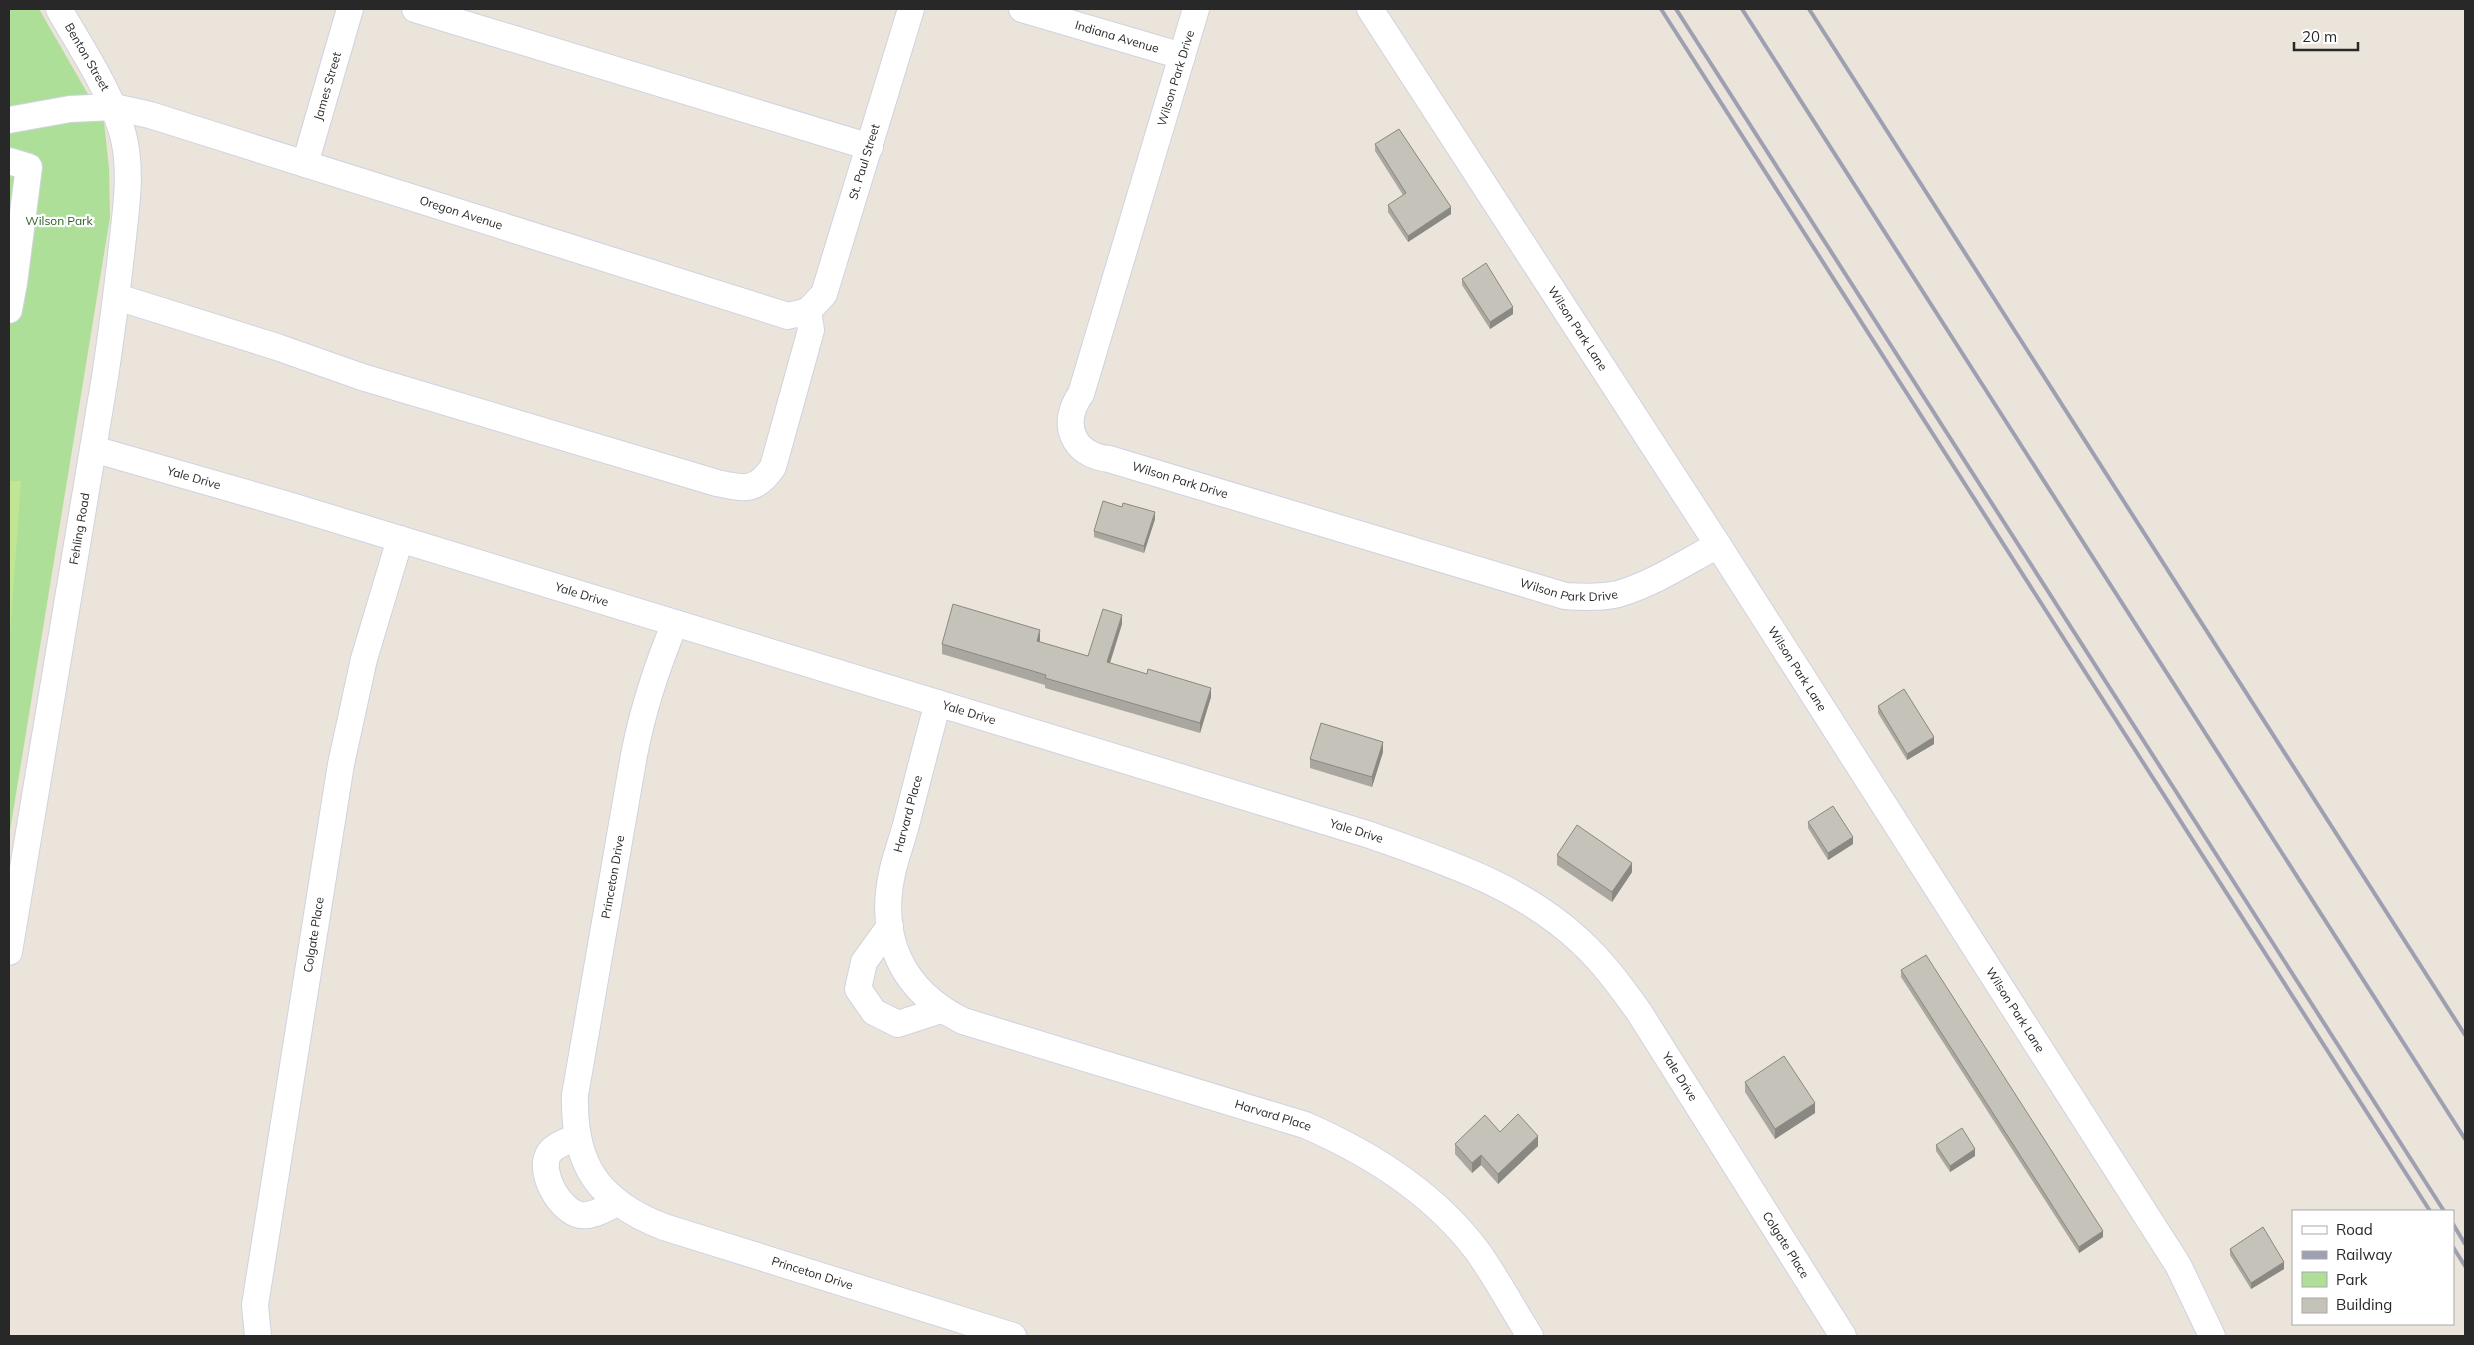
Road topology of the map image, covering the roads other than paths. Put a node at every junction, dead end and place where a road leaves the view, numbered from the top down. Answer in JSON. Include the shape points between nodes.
{"nodes":[{"id":1,"x":59,"y":9,"type":"edge"},
{"id":2,"x":350,"y":9,"type":"edge"},
{"id":3,"x":415,"y":9,"type":"edge"},
{"id":4,"x":911,"y":9,"type":"edge"},
{"id":5,"x":1022,"y":9,"type":"edge"},
{"id":6,"x":1196,"y":9,"type":"edge"},
{"id":7,"x":1370,"y":9,"type":"edge"},
{"id":8,"x":1182,"y":56,"type":"junction"},
{"id":9,"x":114,"y":106,"type":"junction"},
{"id":10,"x":9,"y":120,"type":"edge"},
{"id":11,"x":870,"y":147,"type":"junction"},
{"id":12,"x":9,"y":161,"type":"edge"},
{"id":13,"x":305,"y":164,"type":"junction"},
{"id":14,"x":117,"y":297,"type":"junction"},
{"id":15,"x":9,"y":310,"type":"edge"},
{"id":16,"x":808,"y":311,"type":"junction"},
{"id":17,"x":93,"y":449,"type":"junction"},
{"id":18,"x":400,"y":539,"type":"junction"},
{"id":19,"x":1718,"y":545,"type":"junction"},
{"id":20,"x":675,"y":623,"type":"junction"},
{"id":21,"x":938,"y":703,"type":"junction"},
{"id":22,"x":890,"y":926,"type":"junction"},
{"id":23,"x":9,"y":952,"type":"edge"},
{"id":24,"x":941,"y":1010,"type":"junction"},
{"id":25,"x":578,"y":1137,"type":"junction"},
{"id":26,"x":1728,"y":1152,"type":"joint"},
{"id":27,"x":617,"y":1203,"type":"junction"},
{"id":28,"x":252,"y":1334,"type":"edge"},
{"id":29,"x":1013,"y":1336,"type":"edge"},
{"id":30,"x":1530,"y":1336,"type":"edge"},
{"id":31,"x":1843,"y":1336,"type":"edge"},
{"id":32,"x":2212,"y":1336,"type":"edge"}],
"edges":[{"from":1,"to":9,"type":"street","name":"Benton Street"},
{"from":2,"to":13,"type":"street","name":"James Street"},
{"from":3,"to":11,"type":"street"},
{"from":4,"to":11,"type":"street","name":"St. Paul Street"},
{"from":5,"to":8,"type":"street","name":"Indiana Avenue"},
{"from":6,"to":8,"type":"street","name":"Wilson Park Drive"},
{"from":7,"to":19,"type":"street","name":"Wilson Park Lane"},
{"from":8,"to":19,"type":"street","name":"Wilson Park Drive","via":[[1081,394],[1071,412],[1071,431],[1077,444],[1099,458],[1565,596],[1591,597],[1642,586]]},
{"from":9,"to":10,"type":"street","name":"Oregon Avenue","via":[[70,109]]},
{"from":9,"to":13,"type":"street","name":"Oregon Avenue"},
{"from":9,"to":14,"type":"street","name":"Fehling Road","via":[[123,133],[128,166]]},
{"from":11,"to":16,"type":"street","name":"St. Paul Street","via":[[824,294]]},
{"from":12,"to":15,"type":"street","via":[[29,167]]},
{"from":13,"to":16,"type":"street","name":"Oregon Avenue","via":[[780,315],[798,315]]},
{"from":14,"to":16,"type":"street","via":[[362,377],[742,488],[763,482],[773,467],[811,330]]},
{"from":14,"to":17,"type":"street","name":"Fehling Road"},
{"from":17,"to":18,"type":"street","name":"Yale Drive"},
{"from":17,"to":23,"type":"street","name":"Fehling Road"},
{"from":18,"to":20,"type":"street","name":"Yale Drive"},
{"from":18,"to":28,"type":"street","name":"Colgate Place","via":[[364,659],[341,764]]},
{"from":19,"to":32,"type":"street","name":"Wilson Park Lane","via":[[2178,1265]]},
{"from":20,"to":21,"type":"street","name":"Yale Drive"},
{"from":20,"to":25,"type":"street","name":"Princeton Drive","via":[[657,666],[634,755],[575,1096],[574,1119]]},
{"from":21,"to":22,"type":"street","name":"Harvard Place","via":[[893,870]]},
{"from":21,"to":26,"type":"street","name":"Yale Drive","via":[[1370,835],[1468,870],[1506,888],[1542,910],[1581,941],[1615,978]]},
{"from":22,"to":24,"type":"street","name":"Harvard Place","via":[[896,954],[907,975]]},
{"from":22,"to":24,"type":"street","via":[[864,962],[858,990],[874,1012],[898,1024]]},
{"from":24,"to":30,"type":"street","name":"Harvard Place","via":[[963,1021],[1305,1125],[1348,1144],[1419,1190],[1447,1217],[1478,1252]]},
{"from":25,"to":27,"type":"street","name":"Princeton Drive","via":[[586,1163],[597,1183]]},
{"from":25,"to":27,"type":"street","via":[[562,1143],[547,1157],[547,1176],[563,1205],[580,1215],[597,1213]]},
{"from":26,"to":31,"type":"street","name":"Colgate Place"},
{"from":27,"to":29,"type":"street","name":"Princeton Drive","via":[[637,1217],[664,1228]]}]}
